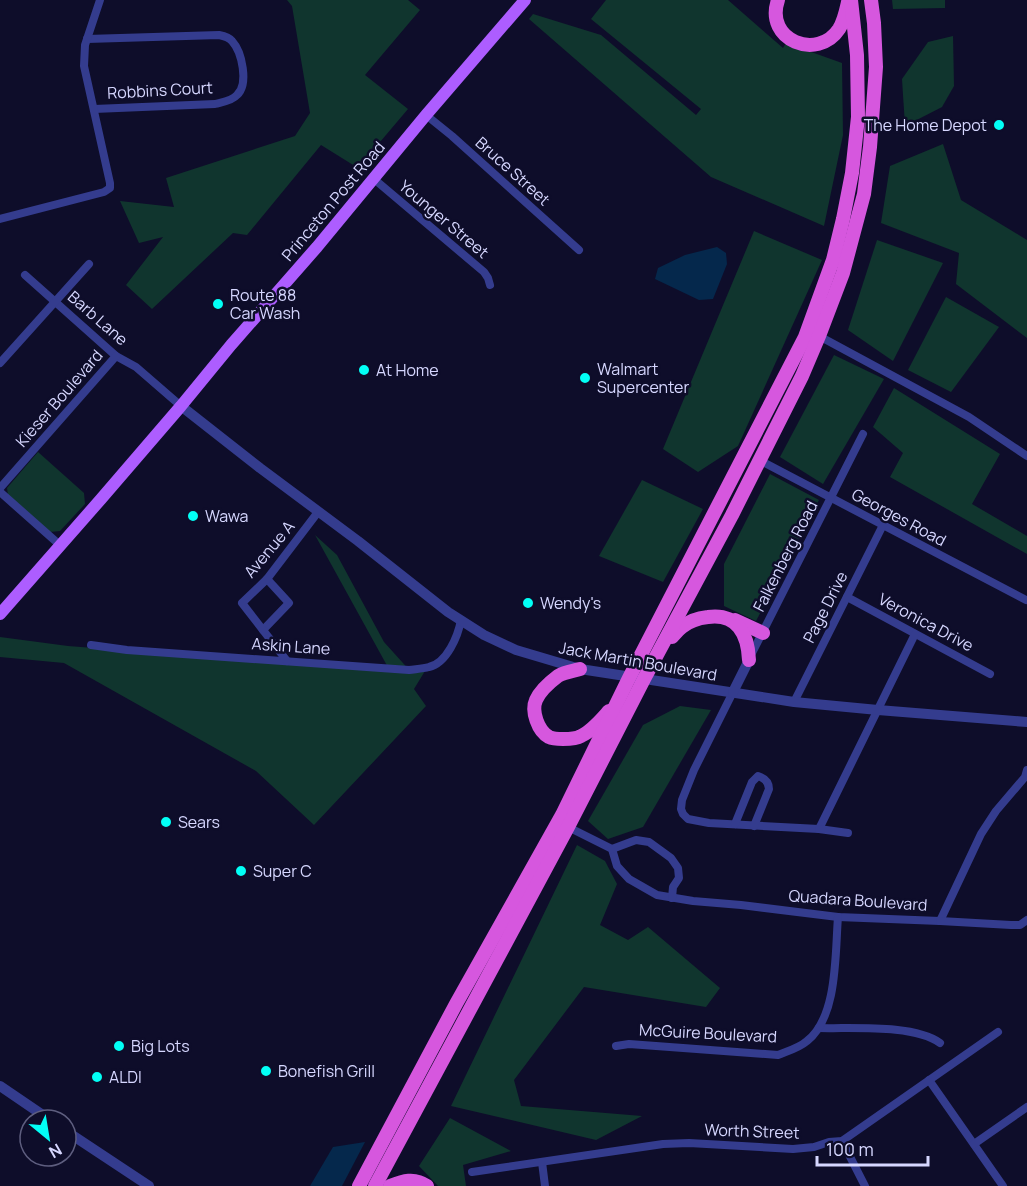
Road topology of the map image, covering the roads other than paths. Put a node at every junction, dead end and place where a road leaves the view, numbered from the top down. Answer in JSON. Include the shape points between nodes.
{"nodes":[{"id":1,"x":100,"y":0,"type":"edge"},
{"id":2,"x":525,"y":0,"type":"edge"},
{"id":3,"x":777,"y":0,"type":"edge"},
{"id":4,"x":850,"y":0,"type":"edge"},
{"id":5,"x":871,"y":0,"type":"edge"},
{"id":6,"x":87,"y":39,"type":"junction"},
{"id":7,"x":94,"y":109,"type":"junction"},
{"id":8,"x":426,"y":115,"type":"junction"},
{"id":9,"x":374,"y":179,"type":"junction"},
{"id":10,"x":0,"y":219,"type":"edge"},
{"id":11,"x":579,"y":250,"type":"dead end"},
{"id":12,"x":89,"y":264,"type":"dead end"},
{"id":13,"x":25,"y":275,"type":"dead end"},
{"id":14,"x":490,"y":285,"type":"dead end"},
{"id":15,"x":56,"y":301,"type":"junction"},
{"id":16,"x":819,"y":336,"type":"junction"},
{"id":17,"x":116,"y":356,"type":"junction"},
{"id":18,"x":0,"y":363,"type":"edge"},
{"id":19,"x":181,"y":406,"type":"junction"},
{"id":20,"x":863,"y":434,"type":"dead end"},
{"id":21,"x":1027,"y":456,"type":"edge"},
{"id":22,"x":759,"y":460,"type":"junction"},
{"id":23,"x":0,"y":488,"type":"edge"},
{"id":24,"x":0,"y":492,"type":"edge"},
{"id":25,"x":831,"y":498,"type":"junction"},
{"id":26,"x":318,"y":512,"type":"junction"},
{"id":27,"x":883,"y":525,"type":"junction"},
{"id":28,"x":61,"y":546,"type":"junction"},
{"id":29,"x":267,"y":579,"type":"junction"},
{"id":30,"x":847,"y":597,"type":"junction"},
{"id":31,"x":1026,"y":600,"type":"edge"},
{"id":32,"x":0,"y":614,"type":"edge"},
{"id":33,"x":730,"y":618,"type":"junction"},
{"id":34,"x":461,"y":620,"type":"junction"},
{"id":35,"x":263,"y":630,"type":"junction"},
{"id":36,"x":763,"y":633,"type":"junction"},
{"id":37,"x":915,"y":634,"type":"junction"},
{"id":38,"x":91,"y":645,"type":"dead end"},
{"id":39,"x":660,"y":649,"type":"junction"},
{"id":40,"x":749,"y":660,"type":"junction"},
{"id":41,"x":288,"y":661,"type":"junction"},
{"id":42,"x":580,"y":669,"type":"junction"},
{"id":43,"x":990,"y":674,"type":"dead end"},
{"id":44,"x":629,"y":678,"type":"junction"},
{"id":45,"x":644,"y":679,"type":"junction"},
{"id":46,"x":733,"y":692,"type":"junction"},
{"id":47,"x":794,"y":702,"type":"junction"},
{"id":48,"x":616,"y":703,"type":"junction"},
{"id":49,"x":878,"y":710,"type":"junction"},
{"id":50,"x":1027,"y":722,"type":"edge"},
{"id":51,"x":1027,"y":771,"type":"edge"},
{"id":52,"x":735,"y":824,"type":"junction"},
{"id":53,"x":754,"y":826,"type":"junction"},
{"id":54,"x":568,"y":827,"type":"junction"},
{"id":55,"x":819,"y":829,"type":"junction"},
{"id":56,"x":848,"y":833,"type":"dead end"},
{"id":57,"x":612,"y":849,"type":"junction"},
{"id":58,"x":672,"y":898,"type":"junction"},
{"id":59,"x":838,"y":916,"type":"junction"},
{"id":60,"x":1027,"y":920,"type":"edge"},
{"id":61,"x":940,"y":921,"type":"junction"},
{"id":62,"x":819,"y":1028,"type":"junction"},
{"id":63,"x":998,"y":1032,"type":"dead end"},
{"id":64,"x":940,"y":1042,"type":"dead end"},
{"id":65,"x":616,"y":1046,"type":"dead end"},
{"id":66,"x":929,"y":1080,"type":"junction"},
{"id":67,"x":0,"y":1086,"type":"edge"},
{"id":68,"x":1027,"y":1107,"type":"edge"},
{"id":69,"x":32,"y":1108,"type":"edge"},
{"id":70,"x":78,"y":1139,"type":"edge"},
{"id":71,"x":842,"y":1141,"type":"junction"},
{"id":72,"x":974,"y":1144,"type":"junction"},
{"id":73,"x":542,"y":1162,"type":"junction"},
{"id":74,"x":472,"y":1172,"type":"dead end"},
{"id":75,"x":141,"y":1184,"type":"edge"},
{"id":76,"x":359,"y":1186,"type":"edge"},
{"id":77,"x":375,"y":1186,"type":"edge"},
{"id":78,"x":390,"y":1186,"type":"edge"},
{"id":79,"x":427,"y":1186,"type":"edge"},
{"id":80,"x":545,"y":1186,"type":"edge"},
{"id":81,"x":865,"y":1186,"type":"edge"},
{"id":82,"x":1003,"y":1186,"type":"edge"}],
"edges":[{"from":1,"to":6,"type":"street"},
{"from":2,"to":8,"type":"main road","name":"Princeton Post Road"},
{"from":3,"to":4,"type":"highway","via":[[777,24],[784,36],[814,45],[838,30]]},
{"from":4,"to":44,"type":"highway","via":[[858,117],[852,173],[833,260],[805,337]]},
{"from":5,"to":16,"type":"highway","via":[[876,67],[864,194],[843,273]]},
{"from":6,"to":7,"type":"street","via":[[83,56]]},
{"from":6,"to":7,"type":"street","name":"Robbins Court","via":[[219,35],[232,41],[242,66],[242,90],[232,99],[215,104]]},
{"from":7,"to":10,"type":"street","via":[[109,190]]},
{"from":8,"to":9,"type":"main road","name":"Princeton Post Road"},
{"from":8,"to":11,"type":"street","name":"Bruce Street"},
{"from":9,"to":14,"type":"street","name":"Younger Street","via":[[483,272]]},
{"from":9,"to":19,"type":"main road","name":"Princeton Post Road"},
{"from":12,"to":15,"type":"street"},
{"from":13,"to":15,"type":"street","name":"Barb Lane"},
{"from":15,"to":17,"type":"street","name":"Barb Lane"},
{"from":15,"to":18,"type":"street"},
{"from":16,"to":21,"type":"street","via":[[969,417]]},
{"from":16,"to":22,"type":"highway"},
{"from":17,"to":19,"type":"street","name":"Barb Lane","via":[[136,367]]},
{"from":17,"to":23,"type":"street","name":"Kieser Boulevard"},
{"from":19,"to":26,"type":"street","name":"Jack Martin Boulevard"},
{"from":19,"to":28,"type":"main road","name":"Princeton Post Road"},
{"from":20,"to":25,"type":"street","name":"Falkenberg Road"},
{"from":22,"to":25,"type":"street","name":"Georges Road"},
{"from":22,"to":39,"type":"highway"},
{"from":24,"to":28,"type":"street"},
{"from":25,"to":27,"type":"street","name":"Georges Road"},
{"from":25,"to":36,"type":"street","name":"Falkenberg Road"},
{"from":26,"to":29,"type":"street","name":"Avenue A"},
{"from":26,"to":34,"type":"street","name":"Jack Martin Boulevard"},
{"from":27,"to":30,"type":"street","name":"Page Drive"},
{"from":27,"to":31,"type":"street","name":"Georges Road"},
{"from":28,"to":32,"type":"main road","name":"Princeton Post Road"},
{"from":29,"to":35,"type":"street","via":[[288,603]]},
{"from":29,"to":35,"type":"street","name":"Avenue A","via":[[242,603]]},
{"from":30,"to":37,"type":"street","name":"Veronica Drive"},
{"from":30,"to":47,"type":"street","name":"Page Drive"},
{"from":33,"to":36,"type":"highway"},
{"from":33,"to":39,"type":"highway","via":[[700,618],[683,626]]},
{"from":33,"to":40,"type":"highway","via":[[745,638]]},
{"from":34,"to":41,"type":"street","name":"Askin Lane","via":[[451,648],[432,667],[409,670]]},
{"from":34,"to":42,"type":"street","name":"Jack Martin Boulevard","via":[[516,650]]},
{"from":35,"to":41,"type":"street"},
{"from":36,"to":40,"type":"street","name":"Falkenberg Road"},
{"from":37,"to":43,"type":"street","name":"Veronica Drive"},
{"from":37,"to":49,"type":"street"},
{"from":38,"to":41,"type":"street","name":"Askin Lane"},
{"from":39,"to":45,"type":"highway"},
{"from":40,"to":46,"type":"street","name":"Falkenberg Road"},
{"from":42,"to":44,"type":"street","name":"Jack Martin Boulevard"},
{"from":42,"to":48,"type":"highway","via":[[560,675],[537,698],[535,712],[542,732],[571,740],[594,727]]},
{"from":44,"to":45,"type":"street","name":"Jack Martin Boulevard"},
{"from":44,"to":48,"type":"highway"},
{"from":45,"to":46,"type":"street","name":"Jack Martin Boulevard"},
{"from":45,"to":54,"type":"highway"},
{"from":46,"to":47,"type":"street","name":"Jack Martin Boulevard"},
{"from":46,"to":52,"type":"street","via":[[694,770],[681,809],[688,819]]},
{"from":47,"to":49,"type":"street","name":"Jack Martin Boulevard"},
{"from":48,"to":76,"type":"highway","via":[[562,815]]},
{"from":49,"to":50,"type":"street","name":"Jack Martin Boulevard"},
{"from":49,"to":55,"type":"street"},
{"from":51,"to":61,"type":"street","name":"Quadara Boulevard","via":[[981,834]]},
{"from":52,"to":53,"type":"street"},
{"from":52,"to":53,"type":"street","via":[[758,776],[769,789]]},
{"from":53,"to":55,"type":"street"},
{"from":54,"to":57,"type":"street"},
{"from":54,"to":77,"type":"highway"},
{"from":55,"to":56,"type":"street"},
{"from":57,"to":58,"type":"street","name":"Quadara Boulevard","via":[[617,866],[629,879],[657,895]]},
{"from":57,"to":58,"type":"street","via":[[636,840],[650,842],[671,858],[679,878]]},
{"from":58,"to":59,"type":"street","name":"Quadara Boulevard"},
{"from":59,"to":61,"type":"street","name":"Quadara Boulevard"},
{"from":59,"to":62,"type":"street","name":"McGuire Boulevard","via":[[831,998]]},
{"from":60,"to":61,"type":"street","via":[[1011,926]]},
{"from":62,"to":64,"type":"street","via":[[900,1030],[921,1033]]},
{"from":62,"to":65,"type":"street","name":"McGuire Boulevard","via":[[807,1041],[778,1055]]},
{"from":63,"to":66,"type":"street","name":"Worth Street"},
{"from":66,"to":71,"type":"street","name":"Worth Street"},
{"from":66,"to":72,"type":"street"},
{"from":67,"to":69,"type":"street"},
{"from":68,"to":72,"type":"street"},
{"from":70,"to":75,"type":"street"},
{"from":71,"to":73,"type":"street","name":"Worth Street","via":[[793,1149],[663,1144]]},
{"from":71,"to":81,"type":"street"},
{"from":72,"to":82,"type":"street"},
{"from":73,"to":74,"type":"street","name":"Worth Street"},
{"from":73,"to":80,"type":"street"},
{"from":78,"to":79,"type":"highway","via":[[406,1180]]}]}
